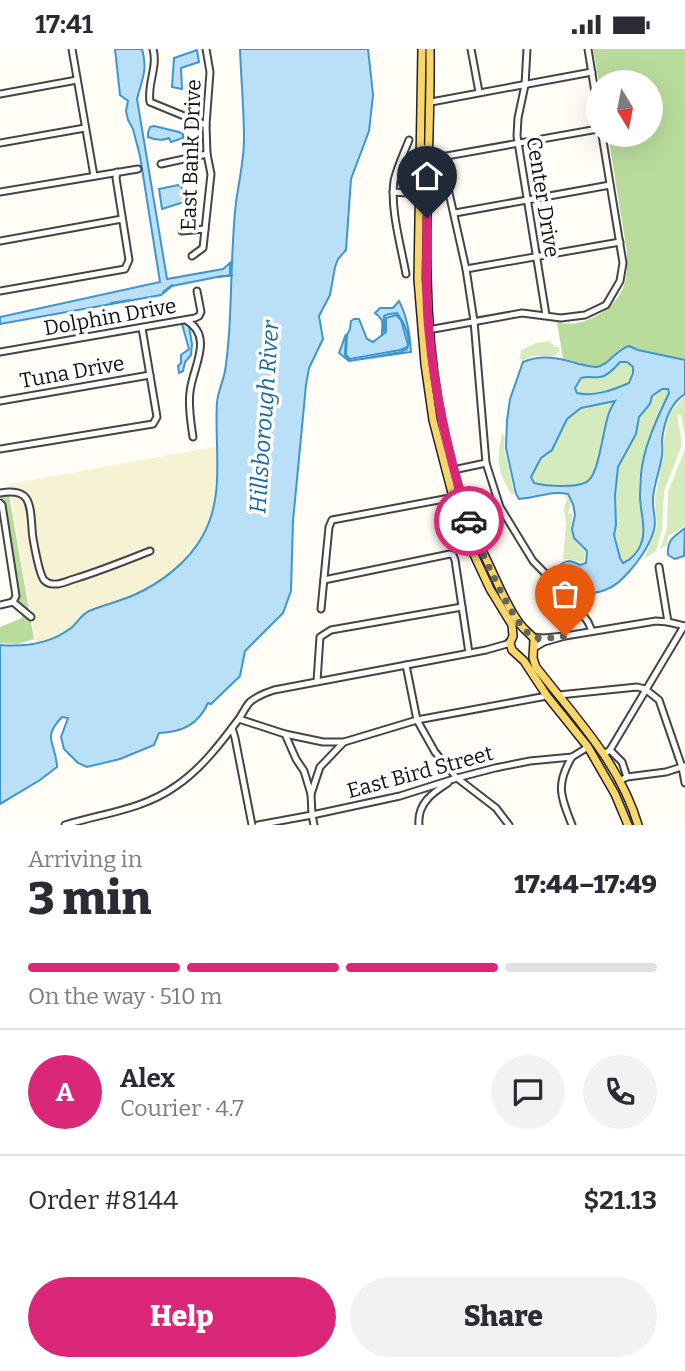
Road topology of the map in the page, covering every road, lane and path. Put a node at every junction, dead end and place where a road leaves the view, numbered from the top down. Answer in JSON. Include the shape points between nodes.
{"nodes":[{"id":1,"x":72,"y":49,"type":"edge"},
{"id":2,"x":153,"y":49,"type":"edge"},
{"id":3,"x":206,"y":49,"type":"edge"},
{"id":4,"x":422,"y":49,"type":"edge"},
{"id":5,"x":430,"y":49,"type":"edge"},
{"id":6,"x":471,"y":49,"type":"edge"},
{"id":7,"x":527,"y":49,"type":"edge"},
{"id":8,"x":588,"y":49,"type":"edge"},
{"id":9,"x":592,"y":70,"type":"edge"},
{"id":10,"x":586,"y":73,"type":"edge"},
{"id":11,"x":78,"y":80,"type":"junction"},
{"id":12,"x":525,"y":85,"type":"junction"},
{"id":13,"x":479,"y":92,"type":"junction"},
{"id":14,"x":0,"y":94,"type":"edge"},
{"id":15,"x":431,"y":102,"type":"junction"},
{"id":16,"x":206,"y":125,"type":"junction"},
{"id":17,"x":85,"y":128,"type":"junction"},
{"id":18,"x":586,"y":131,"type":"edge"},
{"id":19,"x":409,"y":140,"type":"dead end"},
{"id":20,"x":0,"y":143,"type":"edge"},
{"id":21,"x":518,"y":144,"type":"junction"},
{"id":22,"x":421,"y":145,"type":"junction"},
{"id":23,"x":604,"y":147,"type":"edge"},
{"id":24,"x":207,"y":154,"type":"junction"},
{"id":25,"x":428,"y":154,"type":"junction"},
{"id":26,"x":441,"y":157,"type":"junction"},
{"id":27,"x":161,"y":164,"type":"dead end"},
{"id":28,"x":138,"y":169,"type":"dead end"},
{"id":29,"x":117,"y":172,"type":"junction"},
{"id":30,"x":94,"y":176,"type":"junction"},
{"id":31,"x":611,"y":185,"type":"junction"},
{"id":32,"x":0,"y":192,"type":"edge"},
{"id":33,"x":393,"y":192,"type":"junction"},
{"id":34,"x":423,"y":194,"type":"junction"},
{"id":35,"x":528,"y":199,"type":"junction"},
{"id":36,"x":455,"y":212,"type":"junction"},
{"id":37,"x":122,"y":219,"type":"junction"},
{"id":38,"x":205,"y":229,"type":"junction"},
{"id":39,"x":182,"y":232,"type":"dead end"},
{"id":40,"x":0,"y":241,"type":"edge"},
{"id":41,"x":620,"y":241,"type":"junction"},
{"id":42,"x":191,"y":256,"type":"dead end"},
{"id":43,"x":537,"y":256,"type":"junction"},
{"id":44,"x":466,"y":269,"type":"junction"},
{"id":45,"x":407,"y":274,"type":"dead end"},
{"id":46,"x":0,"y":291,"type":"edge"},
{"id":47,"x":197,"y":291,"type":"dead end"},
{"id":48,"x":546,"y":315,"type":"junction"},
{"id":49,"x":186,"y":320,"type":"junction"},
{"id":50,"x":474,"y":321,"type":"junction"},
{"id":51,"x":142,"y":328,"type":"junction"},
{"id":52,"x":425,"y":331,"type":"junction"},
{"id":53,"x":0,"y":352,"type":"edge"},
{"id":54,"x":150,"y":375,"type":"junction"},
{"id":55,"x":0,"y":401,"type":"edge"},
{"id":56,"x":437,"y":419,"type":"junction"},
{"id":57,"x":193,"y":437,"type":"dead end"},
{"id":58,"x":0,"y":449,"type":"edge"},
{"id":59,"x":486,"y":463,"type":"junction"},
{"id":60,"x":453,"y":470,"type":"junction"},
{"id":61,"x":0,"y":493,"type":"edge"},
{"id":62,"x":457,"y":497,"type":"junction"},
{"id":63,"x":0,"y":503,"type":"edge"},
{"id":64,"x":150,"y":551,"type":"dead end"},
{"id":65,"x":659,"y":567,"type":"dead end"},
{"id":66,"x":324,"y":580,"type":"junction"},
{"id":67,"x":13,"y":602,"type":"junction"},
{"id":68,"x":0,"y":605,"type":"edge"},
{"id":69,"x":462,"y":607,"type":"junction"},
{"id":70,"x":321,"y":609,"type":"dead end"},
{"id":71,"x":31,"y":617,"type":"dead end"},
{"id":72,"x":668,"y":621,"type":"junction"},
{"id":73,"x":685,"y":626,"type":"edge"},
{"id":74,"x":592,"y":631,"type":"junction"},
{"id":75,"x":530,"y":634,"type":"junction"},
{"id":76,"x":565,"y":636,"type":"junction"},
{"id":77,"x":512,"y":638,"type":"junction"},
{"id":78,"x":534,"y":649,"type":"junction"},
{"id":79,"x":486,"y":650,"type":"junction"},
{"id":80,"x":469,"y":653,"type":"junction"},
{"id":81,"x":516,"y":654,"type":"junction"},
{"id":82,"x":406,"y":665,"type":"junction"},
{"id":83,"x":317,"y":681,"type":"junction"},
{"id":84,"x":645,"y":689,"type":"junction"},
{"id":85,"x":548,"y":695,"type":"junction"},
{"id":86,"x":559,"y":695,"type":"junction"},
{"id":87,"x":239,"y":719,"type":"junction"},
{"id":88,"x":417,"y":720,"type":"junction"},
{"id":89,"x":232,"y":728,"type":"junction"},
{"id":90,"x":285,"y":734,"type":"junction"},
{"id":91,"x":344,"y":742,"type":"junction"},
{"id":92,"x":588,"y":747,"type":"junction"},
{"id":93,"x":607,"y":752,"type":"junction"},
{"id":94,"x":572,"y":757,"type":"junction"},
{"id":95,"x":683,"y":766,"type":"edge"},
{"id":96,"x":457,"y":778,"type":"junction"},
{"id":97,"x":623,"y":779,"type":"junction"},
{"id":98,"x":685,"y":783,"type":"edge"},
{"id":99,"x":310,"y":794,"type":"junction"},
{"id":100,"x":312,"y":815,"type":"junction"},
{"id":101,"x":65,"y":825,"type":"edge"},
{"id":102,"x":252,"y":825,"type":"edge"},
{"id":103,"x":258,"y":825,"type":"edge"},
{"id":104,"x":314,"y":825,"type":"edge"},
{"id":105,"x":419,"y":825,"type":"edge"},
{"id":106,"x":509,"y":825,"type":"edge"},
{"id":107,"x":572,"y":825,"type":"edge"},
{"id":108,"x":628,"y":825,"type":"edge"},
{"id":109,"x":638,"y":825,"type":"edge"}],
"edges":[{"from":1,"to":11,"type":"street"},
{"from":2,"to":16,"type":"street","via":[[149,102]]},
{"from":3,"to":16,"type":"street","name":"East Bank Drive","via":[[210,72]]},
{"from":4,"to":22,"type":"main road"},
{"from":5,"to":15,"type":"main road"},
{"from":6,"to":13,"type":"street"},
{"from":7,"to":12,"type":"street","name":"Center Drive"},
{"from":8,"to":9,"type":"street"},
{"from":10,"to":12,"type":"street"},
{"from":11,"to":14,"type":"street"},
{"from":11,"to":17,"type":"street"},
{"from":12,"to":13,"type":"street"},
{"from":12,"to":21,"type":"street","name":"Center Drive","via":[[516,127]]},
{"from":13,"to":15,"type":"street"},
{"from":15,"to":25,"type":"main road"},
{"from":16,"to":24,"type":"street","name":"East Bank Drive"},
{"from":17,"to":20,"type":"street"},
{"from":17,"to":30,"type":"street"},
{"from":18,"to":21,"type":"street"},
{"from":19,"to":33,"type":"street"},
{"from":21,"to":26,"type":"street"},
{"from":21,"to":35,"type":"street","name":"Center Drive"},
{"from":22,"to":25,"type":"street"},
{"from":22,"to":34,"type":"main road"},
{"from":23,"to":31,"type":"street"},
{"from":24,"to":27,"type":"street"},
{"from":24,"to":38,"type":"street","name":"East Bank Drive","via":[[211,174]]},
{"from":25,"to":26,"type":"street"},
{"from":25,"to":34,"type":"main road"},
{"from":26,"to":36,"type":"street"},
{"from":28,"to":29,"type":"street"},
{"from":29,"to":30,"type":"street"},
{"from":29,"to":37,"type":"street"},
{"from":30,"to":32,"type":"street"},
{"from":31,"to":35,"type":"street"},
{"from":31,"to":41,"type":"street"},
{"from":33,"to":34,"type":"street"},
{"from":33,"to":45,"type":"street"},
{"from":34,"to":52,"type":"main road","via":[[418,279]]},
{"from":35,"to":36,"type":"street"},
{"from":35,"to":43,"type":"street","name":"Center Drive"},
{"from":36,"to":44,"type":"street"},
{"from":37,"to":40,"type":"street"},
{"from":37,"to":46,"type":"street","via":[[129,260],[125,269]]},
{"from":38,"to":39,"type":"street"},
{"from":38,"to":42,"type":"street","name":"East Bank Drive","via":[[203,249]]},
{"from":41,"to":43,"type":"street"},
{"from":41,"to":48,"type":"street","via":[[620,281],[606,305],[585,315]]},
{"from":43,"to":44,"type":"street"},
{"from":43,"to":48,"type":"street","name":"Center Drive"},
{"from":44,"to":50,"type":"street"},
{"from":47,"to":49,"type":"street","name":"Dolphin Drive","via":[[201,312]]},
{"from":48,"to":50,"type":"street","via":[[522,313]]},
{"from":49,"to":51,"type":"street","name":"Dolphin Drive"},
{"from":49,"to":57,"type":"street","via":[[200,335],[189,395]]},
{"from":50,"to":52,"type":"street"},
{"from":50,"to":59,"type":"street"},
{"from":51,"to":53,"type":"street","name":"Dolphin Drive"},
{"from":51,"to":54,"type":"street"},
{"from":52,"to":56,"type":"main road"},
{"from":54,"to":55,"type":"street","name":"Tuna Drive"},
{"from":54,"to":58,"type":"street","via":[[157,417],[153,424]]},
{"from":56,"to":60,"type":"main road"},
{"from":56,"to":62,"type":"main road"},
{"from":59,"to":60,"type":"street"},
{"from":59,"to":74,"type":"street","via":[[500,507],[533,561],[574,603]]},
{"from":60,"to":62,"type":"main road"},
{"from":61,"to":64,"type":"street","via":[[14,491],[29,502],[44,582],[57,584]]},
{"from":62,"to":66,"type":"street","via":[[332,520]]},
{"from":62,"to":75,"type":"main road","via":[[507,602]]},
{"from":62,"to":77,"type":"main road","via":[[458,516],[474,558],[511,622]]},
{"from":63,"to":67,"type":"street","via":[[16,596]]},
{"from":65,"to":72,"type":"street"},
{"from":66,"to":69,"type":"street","via":[[450,554],[455,560]]},
{"from":66,"to":70,"type":"street"},
{"from":67,"to":68,"type":"street"},
{"from":67,"to":71,"type":"street"},
{"from":69,"to":80,"type":"street"},
{"from":69,"to":83,"type":"street","via":[[324,633],[320,636]]},
{"from":72,"to":73,"type":"street"},
{"from":72,"to":74,"type":"street"},
{"from":73,"to":84,"type":"street"},
{"from":74,"to":76,"type":"street"},
{"from":75,"to":76,"type":"street"},
{"from":75,"to":77,"type":"main road","via":[[520,632]]},
{"from":75,"to":78,"type":"main road"},
{"from":76,"to":78,"type":"street"},
{"from":77,"to":79,"type":"street"},
{"from":77,"to":81,"type":"main road"},
{"from":78,"to":81,"type":"main road","via":[[526,655]]},
{"from":78,"to":86,"type":"main road","via":[[536,667]]},
{"from":79,"to":80,"type":"street"},
{"from":79,"to":81,"type":"street"},
{"from":80,"to":82,"type":"street"},
{"from":81,"to":85,"type":"main road"},
{"from":82,"to":83,"type":"street"},
{"from":82,"to":88,"type":"street"},
{"from":83,"to":87,"type":"street","via":[[258,697]]},
{"from":84,"to":86,"type":"street"},
{"from":84,"to":93,"type":"street"},
{"from":84,"to":95,"type":"street","via":[[659,700]]},
{"from":85,"to":88,"type":"street"},
{"from":85,"to":92,"type":"main road"},
{"from":86,"to":93,"type":"main road"},
{"from":87,"to":89,"type":"street"},
{"from":87,"to":90,"type":"street"},
{"from":88,"to":91,"type":"street"},
{"from":88,"to":96,"type":"street"},
{"from":89,"to":101,"type":"street","via":[[177,786],[122,811]]},
{"from":89,"to":102,"type":"street"},
{"from":90,"to":91,"type":"street"},
{"from":90,"to":99,"type":"street"},
{"from":91,"to":99,"type":"street","via":[[320,767]]},
{"from":92,"to":94,"type":"street","name":"East Bird Street"},
{"from":92,"to":108,"type":"main road"},
{"from":93,"to":97,"type":"main road"},
{"from":94,"to":96,"type":"street","name":"East Bird Street","via":[[530,761]]},
{"from":94,"to":107,"type":"street","via":[[562,779],[561,796]]},
{"from":95,"to":97,"type":"street"},
{"from":95,"to":98,"type":"street"},
{"from":96,"to":100,"type":"street","name":"East Bird Street"},
{"from":96,"to":105,"type":"street","via":[[425,801]]},
{"from":96,"to":106,"type":"street","via":[[496,808]]},
{"from":97,"to":109,"type":"main road"},
{"from":99,"to":100,"type":"street"},
{"from":100,"to":103,"type":"street","name":"East Bird Street"},
{"from":100,"to":104,"type":"street"}]}
